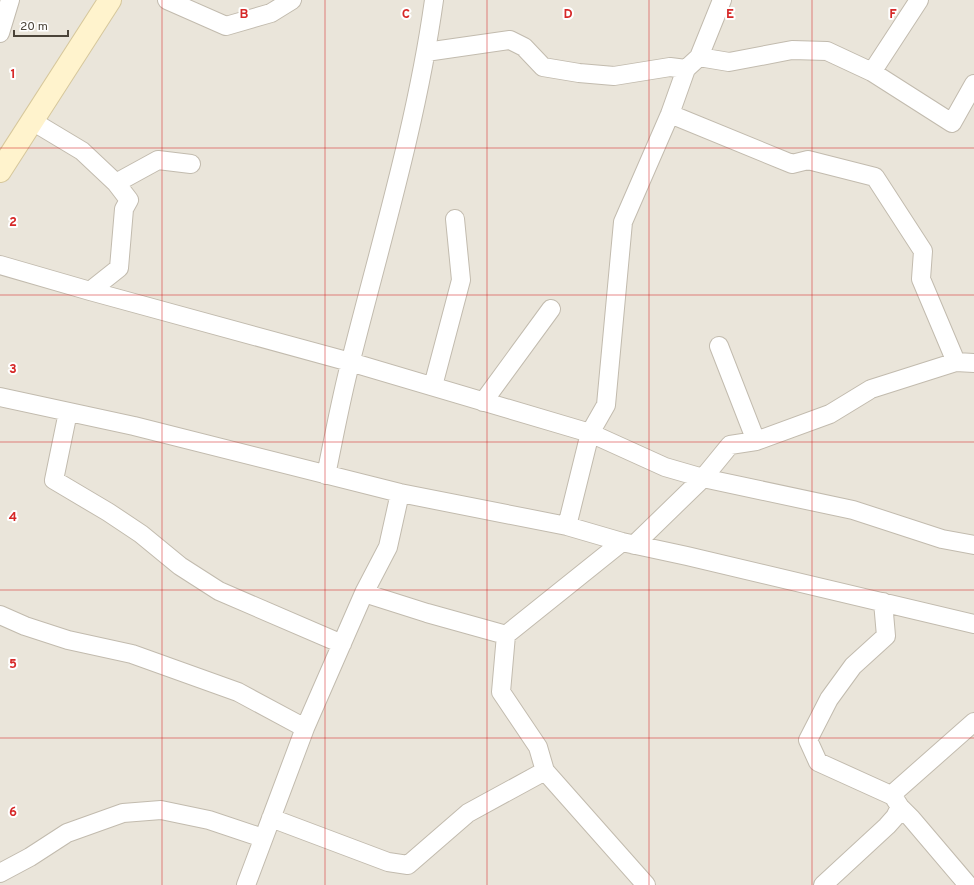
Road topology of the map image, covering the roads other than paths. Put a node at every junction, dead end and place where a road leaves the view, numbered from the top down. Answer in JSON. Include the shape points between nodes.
{"nodes":[{"id":1,"x":10,"y":0,"type":"edge"},
{"id":2,"x":110,"y":0,"type":"edge"},
{"id":3,"x":167,"y":0,"type":"edge"},
{"id":4,"x":292,"y":0,"type":"edge"},
{"id":5,"x":434,"y":0,"type":"edge"},
{"id":6,"x":722,"y":0,"type":"edge"},
{"id":7,"x":920,"y":0,"type":"edge"},
{"id":8,"x":0,"y":33,"type":"edge"},
{"id":9,"x":426,"y":52,"type":"junction"},
{"id":10,"x":692,"y":63,"type":"junction"},
{"id":11,"x":872,"y":72,"type":"junction"},
{"id":12,"x":974,"y":84,"type":"edge"},
{"id":13,"x":670,"y":114,"type":"junction"},
{"id":14,"x":32,"y":121,"type":"junction"},
{"id":15,"x":191,"y":164,"type":"dead end"},
{"id":16,"x":0,"y":171,"type":"edge"},
{"id":17,"x":116,"y":183,"type":"junction"},
{"id":18,"x":455,"y":219,"type":"dead end"},
{"id":19,"x":0,"y":265,"type":"edge"},
{"id":20,"x":90,"y":291,"type":"junction"},
{"id":21,"x":551,"y":309,"type":"dead end"},
{"id":22,"x":719,"y":346,"type":"dead end"},
{"id":23,"x":350,"y":362,"type":"junction"},
{"id":24,"x":956,"y":362,"type":"junction"},
{"id":25,"x":974,"y":363,"type":"edge"},
{"id":26,"x":433,"y":386,"type":"junction"},
{"id":27,"x":0,"y":397,"type":"edge"},
{"id":28,"x":484,"y":402,"type":"junction"},
{"id":29,"x":68,"y":412,"type":"junction"},
{"id":30,"x":590,"y":433,"type":"junction"},
{"id":31,"x":756,"y":441,"type":"junction"},
{"id":32,"x":326,"y":476,"type":"junction"},
{"id":33,"x":703,"y":478,"type":"junction"},
{"id":34,"x":400,"y":493,"type":"junction"},
{"id":35,"x":567,"y":526,"type":"junction"},
{"id":36,"x":628,"y":544,"type":"junction"},
{"id":37,"x":974,"y":545,"type":"edge"},
{"id":38,"x":364,"y":593,"type":"junction"},
{"id":39,"x":883,"y":602,"type":"junction"},
{"id":40,"x":2,"y":621,"type":"edge"},
{"id":41,"x":974,"y":624,"type":"edge"},
{"id":42,"x":506,"y":635,"type":"junction"},
{"id":43,"x":342,"y":644,"type":"junction"},
{"id":44,"x":974,"y":722,"type":"edge"},
{"id":45,"x":305,"y":728,"type":"junction"},
{"id":46,"x":545,"y":771,"type":"junction"},
{"id":47,"x":896,"y":802,"type":"junction"},
{"id":48,"x":271,"y":818,"type":"junction"},
{"id":49,"x":263,"y":838,"type":"junction"},
{"id":50,"x":0,"y":873,"type":"edge"},
{"id":51,"x":246,"y":885,"type":"edge"},
{"id":52,"x":646,"y":885,"type":"edge"},
{"id":53,"x":823,"y":885,"type":"edge"},
{"id":54,"x":968,"y":885,"type":"edge"}],
"edges":[{"from":1,"to":8,"type":"street"},
{"from":2,"to":14,"type":"street"},
{"from":3,"to":4,"type":"street","via":[[226,26],[271,13]]},
{"from":5,"to":9,"type":"street"},
{"from":6,"to":10,"type":"street"},
{"from":7,"to":11,"type":"street"},
{"from":9,"to":10,"type":"street","via":[[510,40],[524,47],[543,66],[614,76]]},
{"from":9,"to":23,"type":"street","via":[[389,217]]},
{"from":10,"to":11,"type":"street","via":[[729,62],[792,50],[827,51]]},
{"from":10,"to":13,"type":"street"},
{"from":11,"to":12,"type":"street","via":[[952,123]]},
{"from":13,"to":24,"type":"street","via":[[792,164],[808,160],[875,177],[923,251],[921,279]]},
{"from":13,"to":30,"type":"street","via":[[623,222],[606,404]]},
{"from":14,"to":16,"type":"street"},
{"from":14,"to":17,"type":"street","via":[[82,151]]},
{"from":15,"to":17,"type":"street","via":[[158,160]]},
{"from":17,"to":20,"type":"street","via":[[129,200],[124,209],[119,268]]},
{"from":18,"to":26,"type":"street","via":[[462,280]]},
{"from":19,"to":20,"type":"street"},
{"from":20,"to":23,"type":"street"},
{"from":21,"to":28,"type":"street"},
{"from":22,"to":31,"type":"street"},
{"from":23,"to":26,"type":"street"},
{"from":23,"to":32,"type":"street"},
{"from":24,"to":25,"type":"street"},
{"from":24,"to":31,"type":"street","via":[[871,389],[830,414]]},
{"from":26,"to":28,"type":"street"},
{"from":27,"to":29,"type":"street"},
{"from":28,"to":30,"type":"street"},
{"from":29,"to":32,"type":"street","via":[[134,426]]},
{"from":29,"to":43,"type":"street","via":[[54,480],[141,534],[180,566],[219,591]]},
{"from":30,"to":33,"type":"street","via":[[665,467]]},
{"from":30,"to":35,"type":"street"},
{"from":31,"to":33,"type":"street","via":[[730,445]]},
{"from":32,"to":34,"type":"street"},
{"from":33,"to":36,"type":"street"},
{"from":33,"to":37,"type":"street","via":[[853,510],[942,539]]},
{"from":34,"to":35,"type":"street"},
{"from":34,"to":38,"type":"street","via":[[388,547]]},
{"from":35,"to":36,"type":"street"},
{"from":36,"to":39,"type":"street"},
{"from":36,"to":42,"type":"street"},
{"from":38,"to":42,"type":"street"},
{"from":38,"to":43,"type":"street"},
{"from":39,"to":41,"type":"street"},
{"from":39,"to":47,"type":"street","via":[[886,636],[853,666],[829,699],[808,740],[818,762]]},
{"from":40,"to":45,"type":"street","via":[[68,640],[132,654],[238,692]]},
{"from":42,"to":46,"type":"street","via":[[501,692],[538,747]]},
{"from":43,"to":45,"type":"street"},
{"from":44,"to":47,"type":"street","via":[[897,790]]},
{"from":45,"to":48,"type":"street"},
{"from":46,"to":48,"type":"street","via":[[468,813],[408,864],[388,862]]},
{"from":46,"to":52,"type":"street"},
{"from":47,"to":53,"type":"street","via":[[895,817]]},
{"from":47,"to":54,"type":"street"},
{"from":48,"to":49,"type":"street"},
{"from":49,"to":50,"type":"street","via":[[209,820],[161,810],[123,813],[67,834]]},
{"from":49,"to":51,"type":"street"}]}
